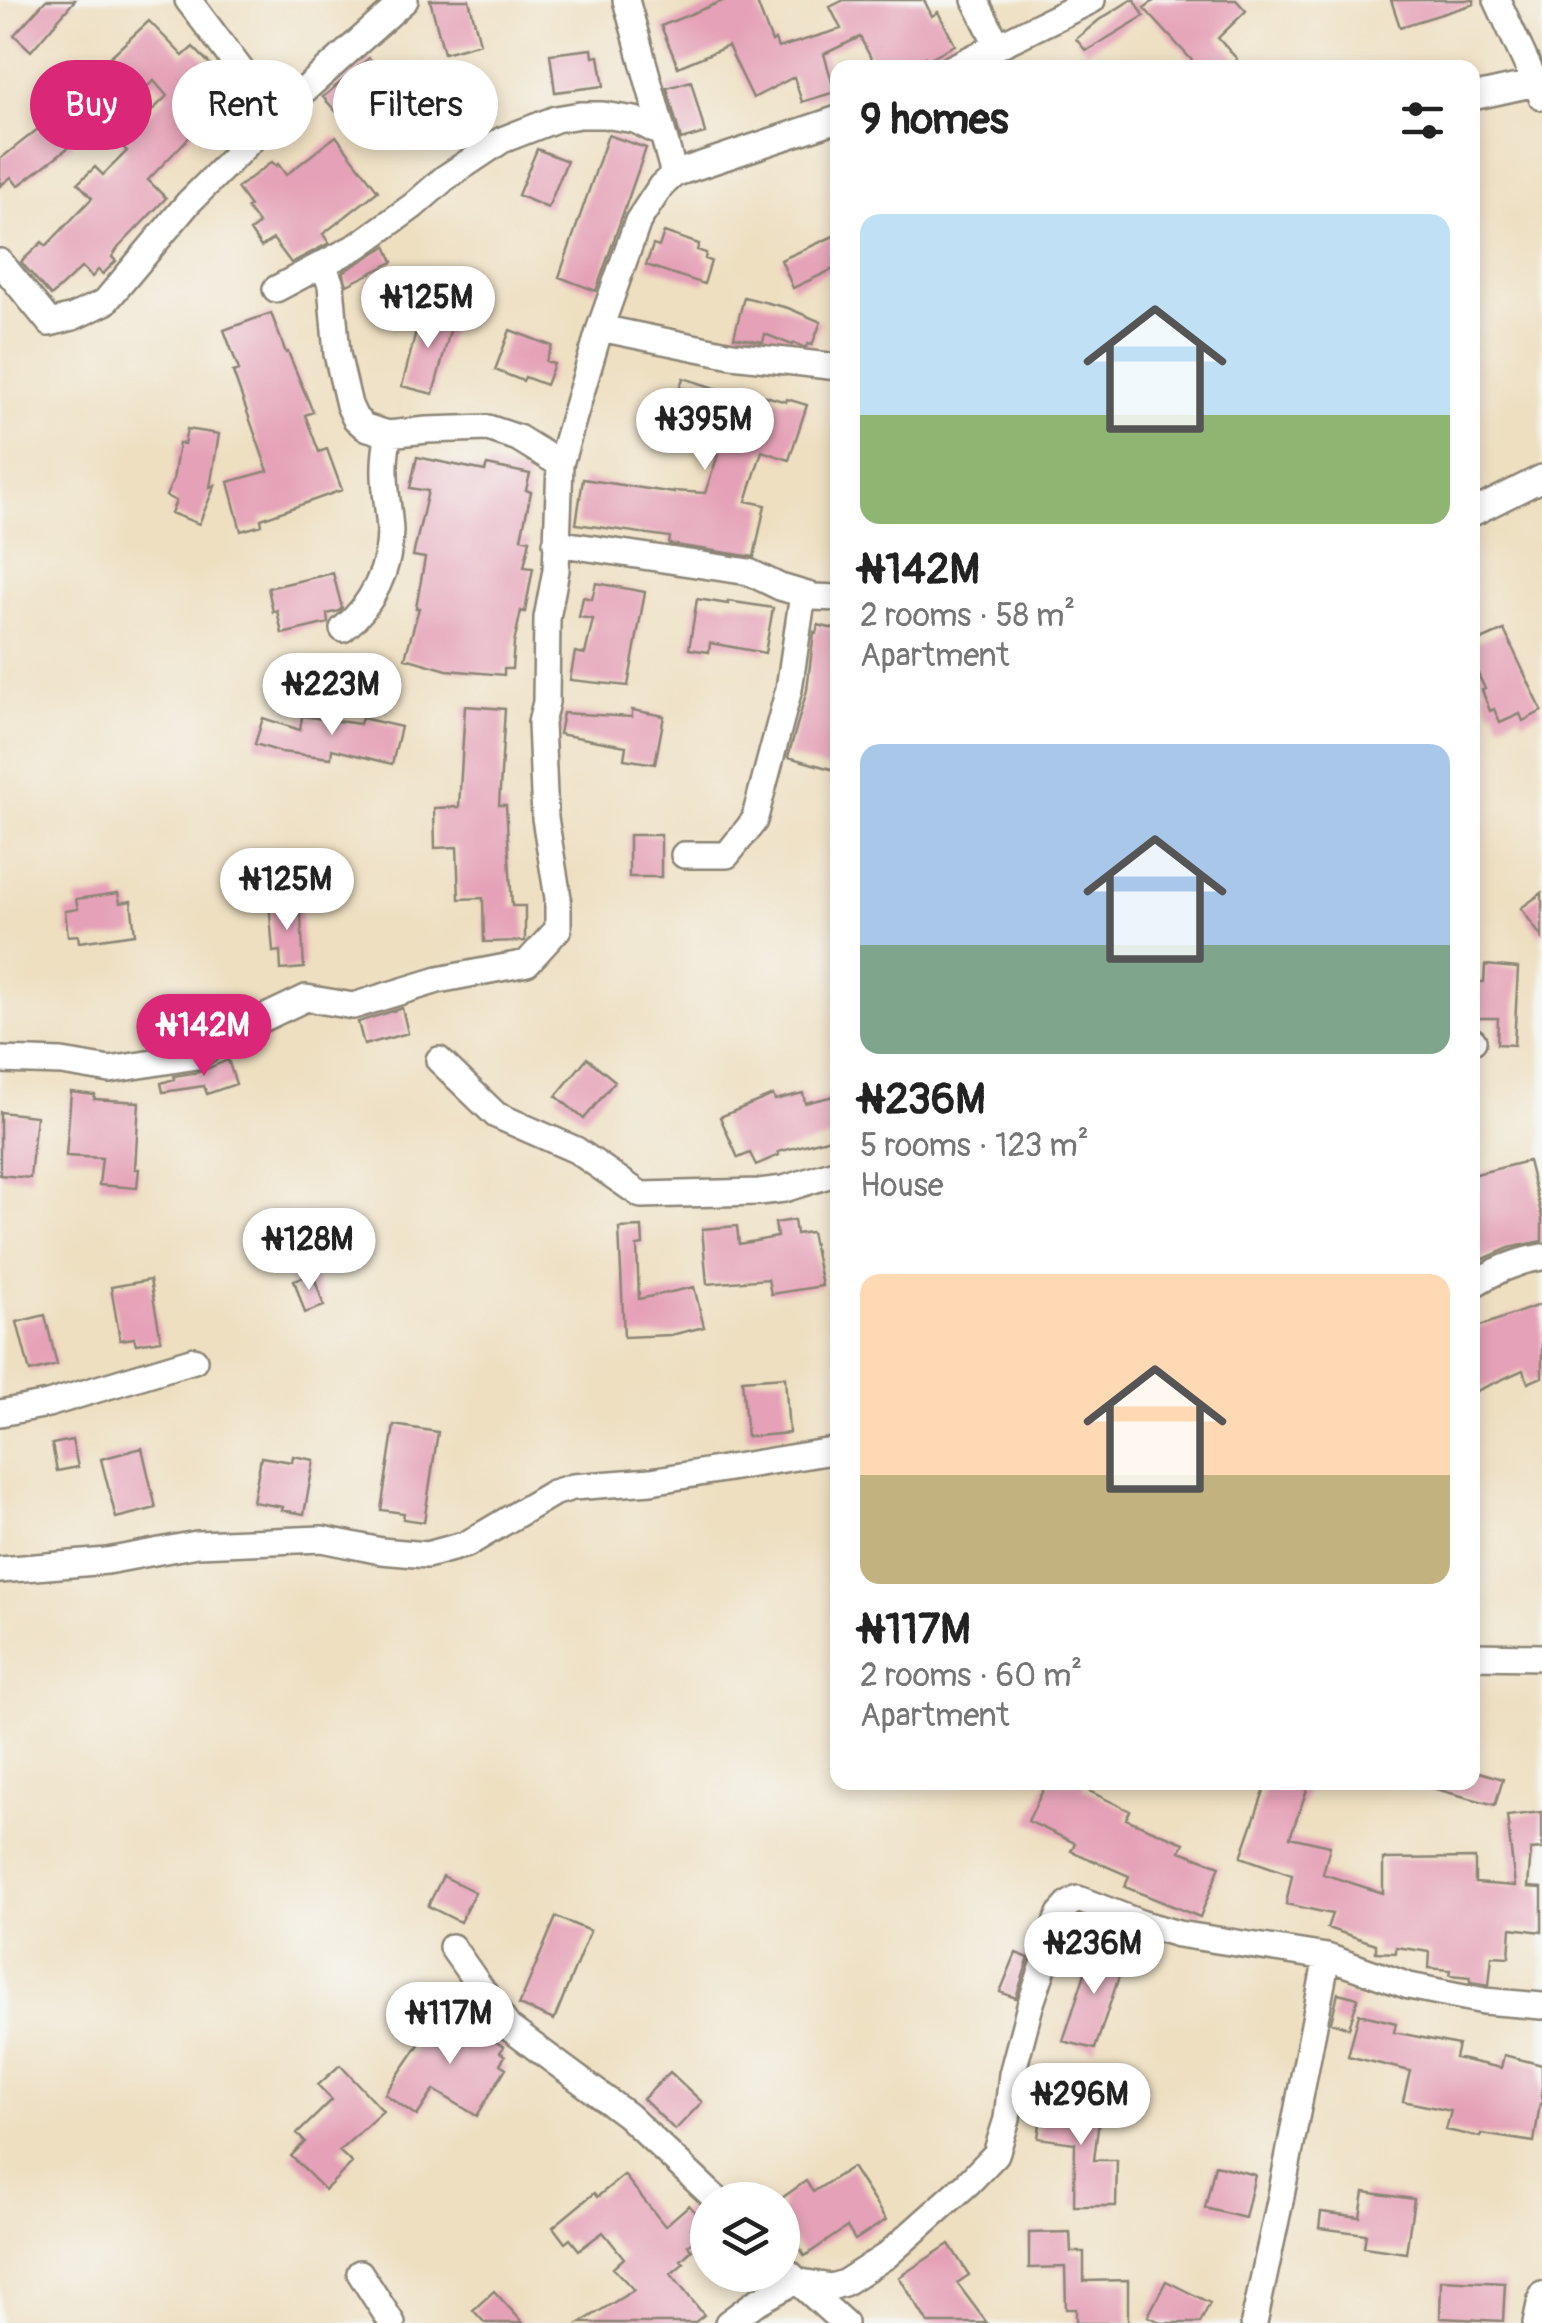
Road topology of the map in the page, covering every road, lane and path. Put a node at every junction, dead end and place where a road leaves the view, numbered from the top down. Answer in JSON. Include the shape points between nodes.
{"nodes":[{"id":1,"x":188,"y":0,"type":"edge"},
{"id":2,"x":405,"y":0,"type":"edge"},
{"id":3,"x":626,"y":0,"type":"edge"},
{"id":4,"x":975,"y":0,"type":"edge"},
{"id":5,"x":1092,"y":0,"type":"edge"},
{"id":6,"x":1497,"y":0,"type":"edge"},
{"id":7,"x":998,"y":46,"type":"junction"},
{"id":8,"x":233,"y":60,"type":"edge"},
{"id":9,"x":969,"y":60,"type":"edge"},
{"id":10,"x":313,"y":82,"type":"edge"},
{"id":11,"x":1539,"y":90,"type":"edge"},
{"id":12,"x":1480,"y":96,"type":"edge"},
{"id":13,"x":830,"y":122,"type":"edge"},
{"id":14,"x":662,"y":134,"type":"junction"},
{"id":15,"x":241,"y":150,"type":"edge"},
{"id":16,"x":674,"y":174,"type":"junction"},
{"id":17,"x":0,"y":262,"type":"edge"},
{"id":18,"x":323,"y":264,"type":"junction"},
{"id":19,"x":276,"y":289,"type":"dead end"},
{"id":20,"x":600,"y":328,"type":"junction"},
{"id":21,"x":830,"y":366,"type":"edge"},
{"id":22,"x":388,"y":434,"type":"junction"},
{"id":23,"x":560,"y":464,"type":"junction"},
{"id":24,"x":1542,"y":478,"type":"edge"},
{"id":25,"x":1480,"y":509,"type":"edge"},
{"id":26,"x":556,"y":542,"type":"junction"},
{"id":27,"x":803,"y":594,"type":"junction"},
{"id":28,"x":830,"y":598,"type":"edge"},
{"id":29,"x":342,"y":629,"type":"dead end"},
{"id":30,"x":684,"y":855,"type":"dead end"},
{"id":31,"x":0,"y":1060,"type":"edge"},
{"id":32,"x":438,"y":1060,"type":"dead end"},
{"id":33,"x":830,"y":1175,"type":"edge"},
{"id":34,"x":1542,"y":1257,"type":"edge"},
{"id":35,"x":1480,"y":1280,"type":"edge"},
{"id":36,"x":194,"y":1360,"type":"dead end"},
{"id":37,"x":0,"y":1413,"type":"edge"},
{"id":38,"x":830,"y":1451,"type":"edge"},
{"id":39,"x":4,"y":1564,"type":"edge"},
{"id":40,"x":1480,"y":1656,"type":"edge"},
{"id":41,"x":1542,"y":1657,"type":"edge"},
{"id":42,"x":452,"y":1948,"type":"dead end"},
{"id":43,"x":1327,"y":1956,"type":"junction"},
{"id":44,"x":1542,"y":2006,"type":"edge"},
{"id":45,"x":698,"y":2182,"type":"edge"},
{"id":46,"x":360,"y":2274,"type":"dead end"},
{"id":47,"x":800,"y":2277,"type":"edge"},
{"id":48,"x":800,"y":2284,"type":"edge"},
{"id":49,"x":769,"y":2292,"type":"edge"},
{"id":50,"x":1542,"y":2295,"type":"edge"},
{"id":51,"x":392,"y":2323,"type":"edge"},
{"id":52,"x":728,"y":2323,"type":"edge"},
{"id":53,"x":844,"y":2323,"type":"edge"},
{"id":54,"x":1254,"y":2323,"type":"edge"},
{"id":55,"x":1536,"y":2323,"type":"edge"}],
"edges":[{"from":1,"to":8,"type":"street"},
{"from":2,"to":10,"type":"street"},
{"from":3,"to":14,"type":"street"},
{"from":4,"to":7,"type":"street"},
{"from":5,"to":7,"type":"street"},
{"from":6,"to":11,"type":"street"},
{"from":7,"to":9,"type":"street"},
{"from":11,"to":12,"type":"street"},
{"from":13,"to":16,"type":"street"},
{"from":14,"to":16,"type":"street"},
{"from":14,"to":18,"type":"street","via":[[635,120],[603,115],[556,119],[502,140]]},
{"from":15,"to":17,"type":"street","via":[[105,302],[73,317],[50,323]]},
{"from":16,"to":20,"type":"street","via":[[638,222]]},
{"from":18,"to":19,"type":"street"},
{"from":18,"to":22,"type":"street","via":[[355,418]]},
{"from":20,"to":21,"type":"street","via":[[732,355]]},
{"from":20,"to":23,"type":"street"},
{"from":22,"to":23,"type":"street","via":[[488,428]]},
{"from":22,"to":29,"type":"street","via":[[384,570]]},
{"from":23,"to":26,"type":"street"},
{"from":24,"to":25,"type":"street"},
{"from":26,"to":27,"type":"street","via":[[748,572]]},
{"from":26,"to":31,"type":"street","via":[[541,722],[558,930],[528,963],[353,1006],[306,998],[196,1056],[110,1070]]},
{"from":27,"to":28,"type":"street"},
{"from":27,"to":30,"type":"street","via":[[789,689],[754,821],[726,855]]},
{"from":32,"to":33,"type":"street","via":[[496,1116],[576,1150],[641,1195],[760,1192]]},
{"from":34,"to":35,"type":"street"},
{"from":36,"to":37,"type":"street"},
{"from":38,"to":39,"type":"street","via":[[573,1488],[467,1544],[426,1554],[322,1538],[196,1544],[107,1561]]},
{"from":40,"to":41,"type":"street"},
{"from":42,"to":45,"type":"street","via":[[508,2027],[627,2115]]},
{"from":43,"to":44,"type":"street","via":[[1409,1986]]},
{"from":43,"to":47,"type":"street","via":[[1178,1934],[1078,1900],[1070,1904],[1049,1939],[996,2154],[886,2256],[844,2283],[831,2287]]},
{"from":43,"to":54,"type":"street"},
{"from":46,"to":51,"type":"street"},
{"from":48,"to":53,"type":"street"},
{"from":49,"to":52,"type":"street"},
{"from":50,"to":55,"type":"street"}]}
